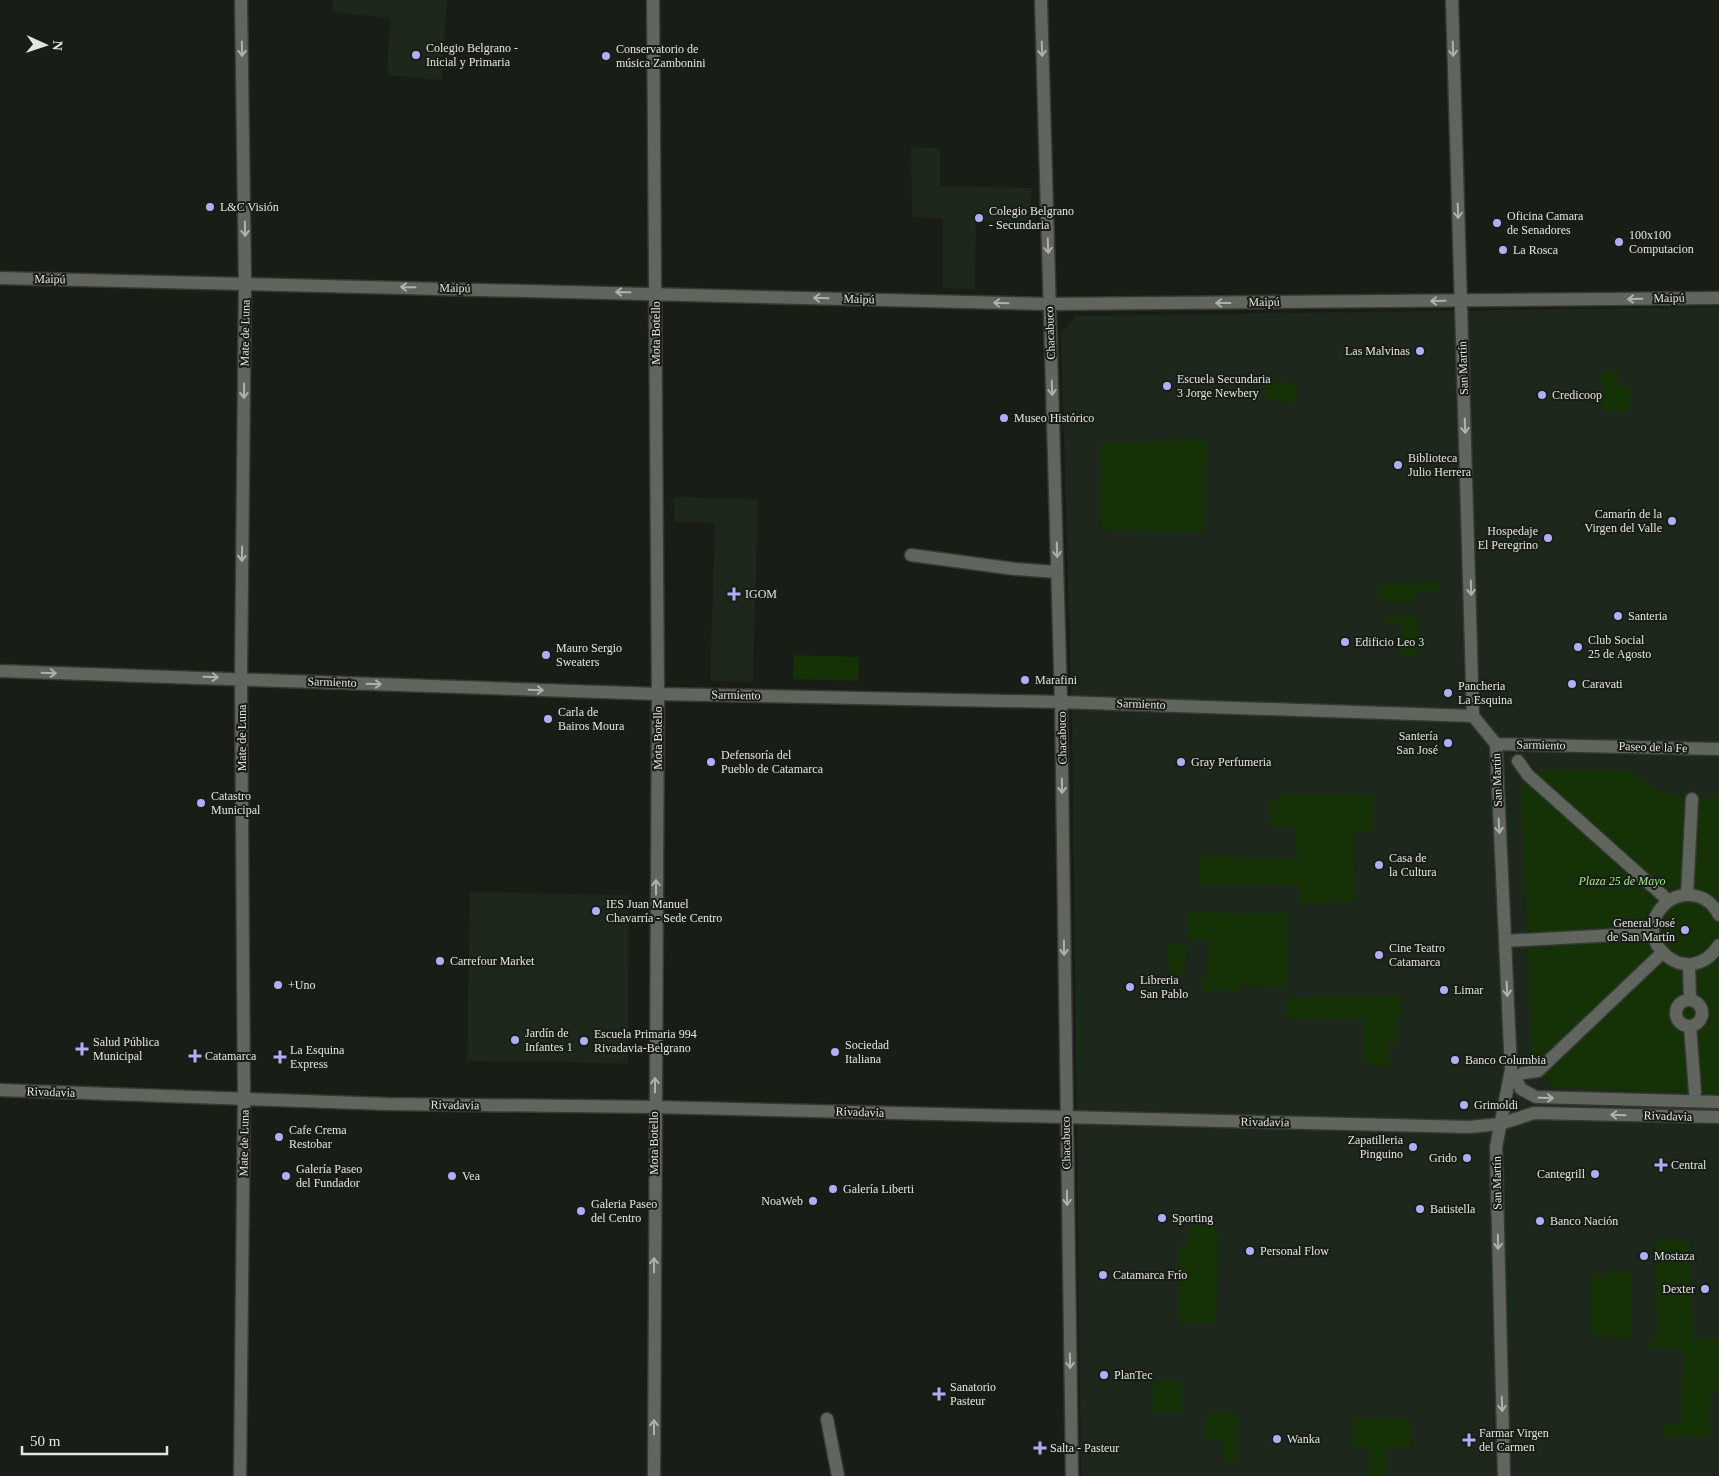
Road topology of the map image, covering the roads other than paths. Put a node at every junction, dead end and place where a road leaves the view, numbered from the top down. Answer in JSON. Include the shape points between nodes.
{"nodes":[{"id":1,"x":241,"y":0,"type":"edge"},
{"id":2,"x":653,"y":0,"type":"edge"},
{"id":3,"x":1041,"y":0,"type":"edge"},
{"id":4,"x":1452,"y":0,"type":"edge"},
{"id":5,"x":0,"y":278,"type":"edge"},
{"id":6,"x":245,"y":283,"type":"junction"},
{"id":7,"x":656,"y":293,"type":"junction"},
{"id":8,"x":1719,"y":298,"type":"edge"},
{"id":9,"x":1461,"y":300,"type":"junction"},
{"id":10,"x":1049,"y":304,"type":"junction"},
{"id":11,"x":911,"y":554,"type":"dead end"},
{"id":12,"x":1057,"y":572,"type":"junction"},
{"id":13,"x":0,"y":671,"type":"edge"},
{"id":14,"x":241,"y":678,"type":"junction"},
{"id":15,"x":658,"y":694,"type":"junction"},
{"id":16,"x":1062,"y":702,"type":"junction"},
{"id":17,"x":1473,"y":716,"type":"junction"},
{"id":18,"x":1496,"y":744,"type":"junction"},
{"id":19,"x":1587,"y":745,"type":"joint"},
{"id":20,"x":1719,"y":749,"type":"edge"},
{"id":21,"x":1518,"y":761,"type":"dead end"},
{"id":22,"x":1692,"y":799,"type":"dead end"},
{"id":23,"x":1687,"y":895,"type":"junction"},
{"id":24,"x":1669,"y":901,"type":"junction"},
{"id":25,"x":1717,"y":907,"type":"edge"},
{"id":26,"x":1653,"y":933,"type":"junction"},
{"id":27,"x":1505,"y":941,"type":"junction"},
{"id":28,"x":1718,"y":951,"type":"edge"},
{"id":29,"x":1662,"y":953,"type":"junction"},
{"id":30,"x":1689,"y":965,"type":"junction"},
{"id":31,"x":1690,"y":1000,"type":"junction"},
{"id":32,"x":1690,"y":1026,"type":"junction"},
{"id":33,"x":1517,"y":1072,"type":"junction"},
{"id":34,"x":0,"y":1090,"type":"edge"},
{"id":35,"x":1695,"y":1092,"type":"dead end"},
{"id":36,"x":244,"y":1100,"type":"junction"},
{"id":37,"x":1719,"y":1102,"type":"edge"},
{"id":38,"x":655,"y":1107,"type":"junction"},
{"id":39,"x":1066,"y":1118,"type":"junction"},
{"id":40,"x":1719,"y":1118,"type":"edge"},
{"id":41,"x":1500,"y":1124,"type":"junction"},
{"id":42,"x":827,"y":1419,"type":"dead end"},
{"id":43,"x":240,"y":1476,"type":"edge"},
{"id":44,"x":654,"y":1476,"type":"edge"},
{"id":45,"x":838,"y":1476,"type":"edge"},
{"id":46,"x":1072,"y":1476,"type":"edge"},
{"id":47,"x":1504,"y":1476,"type":"edge"}],
"edges":[{"from":1,"to":6,"type":"street","name":"Mate de Luna","one_way":true},
{"from":2,"to":7,"type":"street","name":"Mota Botello"},
{"from":3,"to":10,"type":"street","name":"Chacabuco","one_way":true},
{"from":4,"to":9,"type":"street","name":"San Martín","one_way":true},
{"from":5,"to":6,"type":"street","name":"Maipú"},
{"from":7,"to":6,"type":"street","name":"Maipú","one_way":true},
{"from":6,"to":14,"type":"street","name":"Mate de Luna","one_way":true},
{"from":10,"to":7,"type":"street","name":"Maipú","one_way":true},
{"from":7,"to":15,"type":"street","name":"Mota Botello"},
{"from":8,"to":9,"type":"street","name":"Maipú","one_way":true},
{"from":9,"to":10,"type":"street","name":"Maipú","one_way":true},
{"from":9,"to":17,"type":"street","name":"San Martín","one_way":true},
{"from":10,"to":12,"type":"street","name":"Chacabuco","one_way":true},
{"from":11,"to":12,"type":"street"},
{"from":12,"to":16,"type":"street","name":"Chacabuco"},
{"from":13,"to":14,"type":"street","name":"Sarmiento","one_way":true},
{"from":14,"to":15,"type":"street","name":"Sarmiento","one_way":true},
{"from":14,"to":36,"type":"street","name":"Mate de Luna"},
{"from":15,"to":16,"type":"street","name":"Sarmiento"},
{"from":38,"to":15,"type":"street","name":"Mota Botello","one_way":true},
{"from":16,"to":17,"type":"street","name":"Sarmiento"},
{"from":16,"to":39,"type":"street","name":"Chacabuco","one_way":true},
{"from":17,"to":18,"type":"street","name":"San Martín"},
{"from":18,"to":19,"type":"street","name":"Sarmiento"},
{"from":18,"to":27,"type":"street","name":"San Martín","one_way":true},
{"from":19,"to":20,"type":"street","name":"Paseo de la Fe"},
{"from":21,"to":24,"type":"street","via":[[1528,775]]},
{"from":22,"to":23,"type":"street"},
{"from":23,"to":24,"type":"street"},
{"from":23,"to":25,"type":"street","via":[[1697,896]]},
{"from":24,"to":26,"type":"street","via":[[1657,915]]},
{"from":26,"to":27,"type":"street"},
{"from":26,"to":29,"type":"street"},
{"from":27,"to":33,"type":"street","name":"San Martín","one_way":true},
{"from":28,"to":30,"type":"street","via":[[1699,963]]},
{"from":29,"to":30,"type":"street","via":[[1679,964]]},
{"from":29,"to":33,"type":"street","via":[[1538,1071]]},
{"from":30,"to":31,"type":"street"},
{"from":31,"to":32,"type":"street","via":[[1700,1007],[1701,1015]]},
{"from":31,"to":32,"type":"street","via":[[1682,1002],[1676,1013],[1682,1024]]},
{"from":32,"to":35,"type":"street"},
{"from":33,"to":37,"type":"street","name":"Rivadavia","one_way":true,"via":[[1521,1089],[1536,1097]]},
{"from":33,"to":41,"type":"street","name":"San Martín"},
{"from":34,"to":36,"type":"street","name":"Rivadavia"},
{"from":36,"to":38,"type":"street","name":"Rivadavia"},
{"from":36,"to":43,"type":"street","name":"Mate de Luna"},
{"from":38,"to":39,"type":"street","name":"Rivadavia"},
{"from":44,"to":38,"type":"street","name":"Mota Botello","one_way":true},
{"from":39,"to":41,"type":"street","name":"Rivadavia","via":[[1469,1127]]},
{"from":39,"to":46,"type":"street","name":"Chacabuco","one_way":true},
{"from":40,"to":41,"type":"street","name":"Rivadavia","one_way":true,"via":[[1552,1112],[1534,1113]]},
{"from":41,"to":47,"type":"street","name":"San Martín","one_way":true,"via":[[1496,1156]]},
{"from":42,"to":45,"type":"street"}]}
